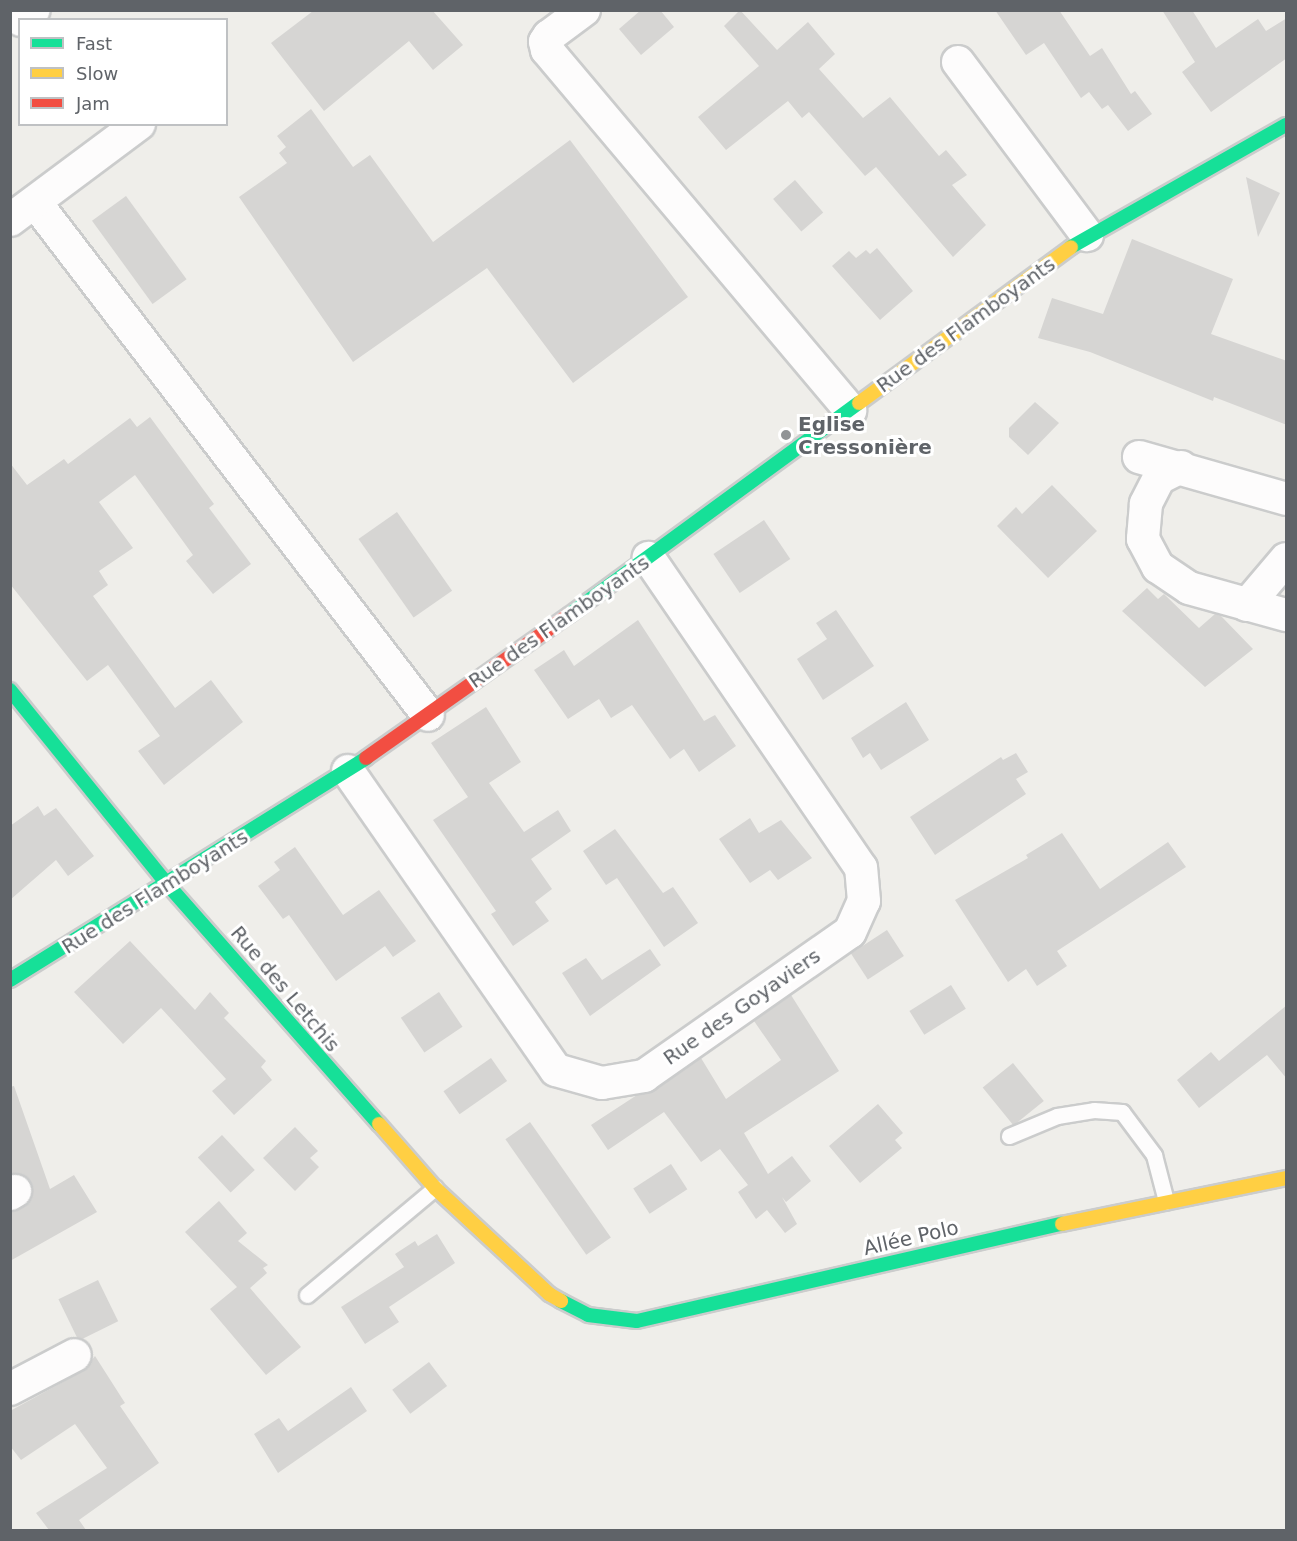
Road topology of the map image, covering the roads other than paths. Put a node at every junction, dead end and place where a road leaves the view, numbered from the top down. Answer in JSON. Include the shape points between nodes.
{"nodes":[{"id":1,"x":584,"y":10,"type":"edge"},
{"id":2,"x":958,"y":62,"type":"dead end"},
{"id":3,"x":1287,"y":125,"type":"edge"},
{"id":4,"x":136,"y":126,"type":"edge"},
{"id":5,"x":35,"y":202,"type":"junction"},
{"id":6,"x":10,"y":220,"type":"edge"},
{"id":7,"x":1087,"y":235,"type":"junction"},
{"id":8,"x":850,"y":410,"type":"junction"},
{"id":9,"x":1139,"y":457,"type":"dead end"},
{"id":10,"x":1181,"y":467,"type":"junction"},
{"id":11,"x":1287,"y":499,"type":"edge"},
{"id":12,"x":649,"y":558,"type":"junction"},
{"id":13,"x":1287,"y":559,"type":"edge"},
{"id":14,"x":1248,"y":604,"type":"junction"},
{"id":15,"x":1287,"y":615,"type":"edge"},
{"id":16,"x":10,"y":690,"type":"edge"},
{"id":17,"x":428,"y":715,"type":"junction"},
{"id":18,"x":348,"y":771,"type":"junction"},
{"id":19,"x":168,"y":885,"type":"junction"},
{"id":20,"x":10,"y":980,"type":"edge"},
{"id":21,"x":1009,"y":1136,"type":"dead end"},
{"id":22,"x":1287,"y":1178,"type":"edge"},
{"id":23,"x":435,"y":1188,"type":"junction"},
{"id":24,"x":1166,"y":1202,"type":"junction"},
{"id":25,"x":549,"y":1294,"type":"joint"},
{"id":26,"x":308,"y":1295,"type":"dead end"},
{"id":27,"x":75,"y":1355,"type":"dead end"},
{"id":28,"x":10,"y":1389,"type":"edge"}],
"edges":[{"from":1,"to":8,"type":"street","via":[[549,36],[544,42],[547,50]]},
{"from":2,"to":7,"type":"street"},
{"from":3,"to":7,"type":"street","name":"Rue des Flamboyants"},
{"from":4,"to":5,"type":"street"},
{"from":5,"to":6,"type":"street"},
{"from":5,"to":17,"type":"street"},
{"from":7,"to":8,"type":"street","name":"Rue des Flamboyants"},
{"from":8,"to":12,"type":"street","name":"Rue des Flamboyants"},
{"from":9,"to":10,"type":"street"},
{"from":10,"to":11,"type":"street"},
{"from":10,"to":14,"type":"street","via":[[1159,478],[1146,504],[1143,539],[1158,567],[1190,588]]},
{"from":12,"to":17,"type":"street","name":"Rue des Flamboyants"},
{"from":12,"to":18,"type":"street","name":"Rue des Goyaviers","via":[[861,868],[864,901],[850,932],[644,1076],[602,1083],[556,1070]]},
{"from":13,"to":14,"type":"street"},
{"from":14,"to":15,"type":"street"},
{"from":16,"to":19,"type":"street","name":"Rue des Letchis"},
{"from":17,"to":18,"type":"street","name":"Rue des Flamboyants"},
{"from":18,"to":19,"type":"street","name":"Rue des Flamboyants"},
{"from":19,"to":20,"type":"street","name":"Rue des Flamboyants"},
{"from":19,"to":23,"type":"street","name":"Rue des Letchis"},
{"from":21,"to":24,"type":"lane","via":[[1057,1116],[1094,1110],[1122,1112],[1154,1155]]},
{"from":22,"to":24,"type":"street","name":"Allée Polo"},
{"from":23,"to":25,"type":"street","name":"Rue des Letchis"},
{"from":23,"to":26,"type":"lane"},
{"from":24,"to":25,"type":"street","name":"Allée Polo","via":[[636,1321],[588,1316]]},
{"from":27,"to":28,"type":"street"}]}
